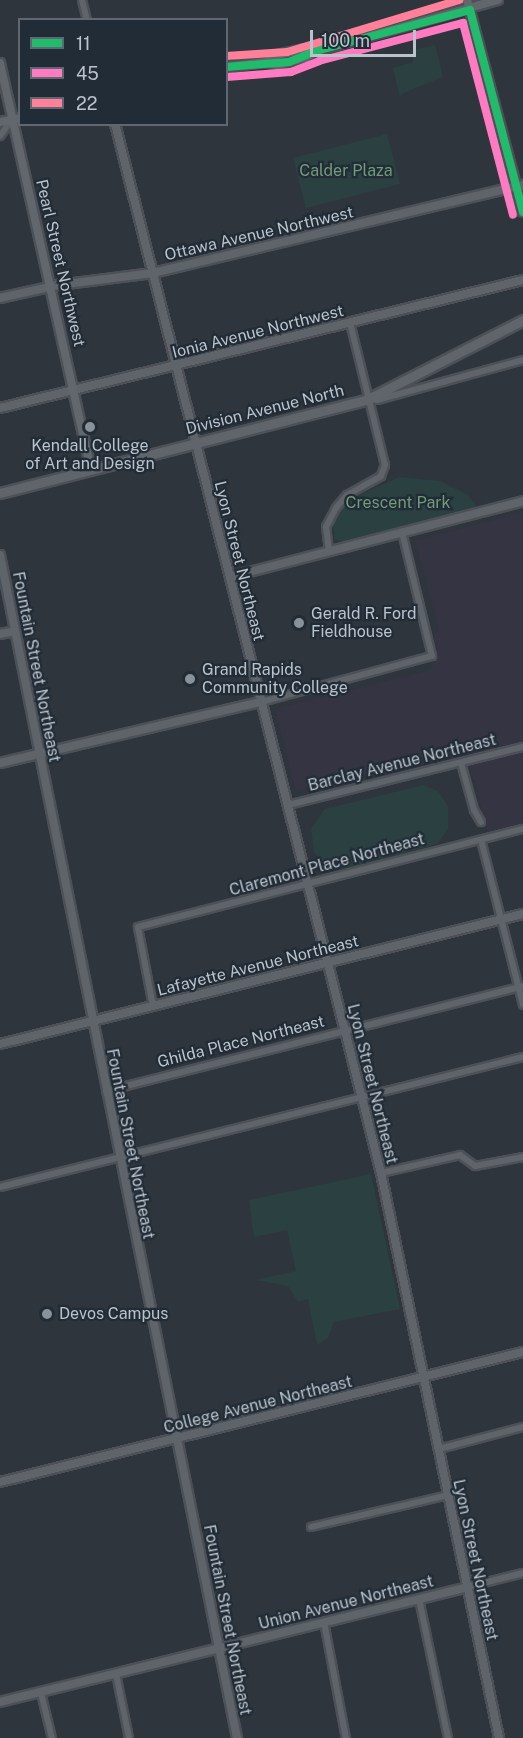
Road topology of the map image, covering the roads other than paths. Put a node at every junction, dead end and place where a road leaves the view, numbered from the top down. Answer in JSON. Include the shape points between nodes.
{"nodes":[{"id":1,"x":82,"y":0,"type":"edge"},
{"id":2,"x":87,"y":0,"type":"edge"},
{"id":3,"x":467,"y":0,"type":"edge"},
{"id":4,"x":498,"y":0,"type":"edge"},
{"id":5,"x":470,"y":10,"type":"junction"},
{"id":6,"x":86,"y":16,"type":"edge"},
{"id":7,"x":0,"y":63,"type":"edge"},
{"id":8,"x":228,"y":67,"type":"edge"},
{"id":9,"x":15,"y":119,"type":"edge"},
{"id":10,"x":0,"y":122,"type":"edge"},
{"id":11,"x":116,"y":126,"type":"edge"},
{"id":12,"x":0,"y":136,"type":"edge"},
{"id":13,"x":520,"y":186,"type":"edge"},
{"id":14,"x":523,"y":212,"type":"edge"},
{"id":15,"x":153,"y":273,"type":"junction"},
{"id":16,"x":523,"y":280,"type":"edge"},
{"id":17,"x":50,"y":286,"type":"junction"},
{"id":18,"x":0,"y":298,"type":"edge"},
{"id":19,"x":523,"y":320,"type":"edge"},
{"id":20,"x":350,"y":323,"type":"junction"},
{"id":21,"x":523,"y":360,"type":"edge"},
{"id":22,"x":176,"y":366,"type":"junction"},
{"id":23,"x":74,"y":390,"type":"junction"},
{"id":24,"x":368,"y":399,"type":"junction"},
{"id":25,"x":0,"y":408,"type":"edge"},
{"id":26,"x":196,"y":443,"type":"junction"},
{"id":27,"x":91,"y":470,"type":"junction"},
{"id":28,"x":0,"y":493,"type":"edge"},
{"id":29,"x":523,"y":501,"type":"edge"},
{"id":30,"x":402,"y":532,"type":"junction"},
{"id":31,"x":329,"y":551,"type":"junction"},
{"id":32,"x":0,"y":555,"type":"edge"},
{"id":33,"x":230,"y":577,"type":"junction"},
{"id":34,"x":15,"y":631,"type":"junction"},
{"id":35,"x":0,"y":634,"type":"edge"},
{"id":36,"x":261,"y":702,"type":"junction"},
{"id":37,"x":523,"y":747,"type":"edge"},
{"id":38,"x":41,"y":755,"type":"junction"},
{"id":39,"x":0,"y":763,"type":"edge"},
{"id":40,"x":461,"y":763,"type":"junction"},
{"id":41,"x":288,"y":805,"type":"junction"},
{"id":42,"x":481,"y":822,"type":"dead end"},
{"id":43,"x":523,"y":830,"type":"edge"},
{"id":44,"x":481,"y":840,"type":"junction"},
{"id":45,"x":307,"y":884,"type":"junction"},
{"id":46,"x":523,"y":914,"type":"edge"},
{"id":47,"x":501,"y":920,"type":"junction"},
{"id":48,"x":328,"y":963,"type":"junction"},
{"id":49,"x":521,"y":986,"type":"edge"},
{"id":50,"x":523,"y":1005,"type":"edge"},
{"id":51,"x":153,"y":1006,"type":"junction"},
{"id":52,"x":92,"y":1021,"type":"junction"},
{"id":53,"x":344,"y":1029,"type":"junction"},
{"id":54,"x":0,"y":1044,"type":"edge"},
{"id":55,"x":523,"y":1058,"type":"edge"},
{"id":56,"x":106,"y":1091,"type":"junction"},
{"id":57,"x":363,"y":1099,"type":"junction"},
{"id":58,"x":119,"y":1157,"type":"junction"},
{"id":59,"x":523,"y":1157,"type":"edge"},
{"id":60,"x":381,"y":1173,"type":"junction"},
{"id":61,"x":0,"y":1187,"type":"edge"},
{"id":62,"x":523,"y":1352,"type":"edge"},
{"id":63,"x":424,"y":1377,"type":"junction"},
{"id":64,"x":523,"y":1427,"type":"edge"},
{"id":65,"x":176,"y":1439,"type":"junction"},
{"id":66,"x":439,"y":1449,"type":"junction"},
{"id":67,"x":0,"y":1482,"type":"edge"},
{"id":68,"x":448,"y":1495,"type":"junction"},
{"id":69,"x":311,"y":1527,"type":"dead end"},
{"id":70,"x":523,"y":1573,"type":"edge"},
{"id":71,"x":467,"y":1587,"type":"junction"},
{"id":72,"x":419,"y":1599,"type":"junction"},
{"id":73,"x":324,"y":1622,"type":"junction"},
{"id":74,"x":218,"y":1648,"type":"junction"},
{"id":75,"x":116,"y":1674,"type":"junction"},
{"id":76,"x":41,"y":1693,"type":"junction"},
{"id":77,"x":0,"y":1702,"type":"edge"},
{"id":78,"x":52,"y":1738,"type":"edge"},
{"id":79,"x":129,"y":1738,"type":"edge"},
{"id":80,"x":237,"y":1738,"type":"edge"},
{"id":81,"x":346,"y":1738,"type":"edge"},
{"id":82,"x":448,"y":1738,"type":"edge"},
{"id":83,"x":499,"y":1738,"type":"edge"}],
"edges":[{"from":1,"to":6,"type":"street"},
{"from":2,"to":6,"type":"street"},
{"from":3,"to":5,"type":"main road"},
{"from":4,"to":5,"type":"main road"},
{"from":5,"to":8,"type":"main road","via":[[316,51]]},
{"from":5,"to":13,"type":"main road"},
{"from":7,"to":9,"type":"main road","name":"Pearl Street Northwest"},
{"from":9,"to":10,"type":"main road"},
{"from":9,"to":12,"type":"street"},
{"from":9,"to":17,"type":"main road","name":"Pearl Street Northwest"},
{"from":11,"to":15,"type":"street","name":"Lyon Street Northeast"},
{"from":13,"to":14,"type":"main road"},
{"from":13,"to":15,"type":"street","name":"Ottawa Avenue Northwest"},
{"from":15,"to":17,"type":"street","name":"Ottawa Avenue Northwest"},
{"from":15,"to":22,"type":"street","name":"Lyon Street Northeast"},
{"from":16,"to":20,"type":"street","name":"Ionia Avenue Northwest"},
{"from":17,"to":18,"type":"street","name":"Ottawa Avenue Northwest"},
{"from":17,"to":23,"type":"main road","name":"Pearl Street Northwest"},
{"from":19,"to":24,"type":"main road","name":"Division Avenue North"},
{"from":20,"to":22,"type":"street","name":"Ionia Avenue Northwest"},
{"from":20,"to":24,"type":"street"},
{"from":21,"to":24,"type":"street","via":[[377,400]]},
{"from":22,"to":23,"type":"street","name":"Ionia Avenue Northwest"},
{"from":22,"to":26,"type":"street","name":"Lyon Street Northeast"},
{"from":23,"to":25,"type":"street","name":"Ionia Avenue Northwest"},
{"from":23,"to":27,"type":"main road","name":"Pearl Street Northwest"},
{"from":24,"to":26,"type":"main road","name":"Division Avenue North"},
{"from":24,"to":31,"type":"street","via":[[384,471],[347,495],[336,508],[326,528]]},
{"from":26,"to":27,"type":"main road","name":"Division Avenue North"},
{"from":26,"to":33,"type":"street","name":"Lyon Street Northeast"},
{"from":27,"to":28,"type":"main road","name":"Division Avenue North"},
{"from":29,"to":30,"type":"street"},
{"from":30,"to":31,"type":"street"},
{"from":30,"to":36,"type":"street","via":[[432,656]]},
{"from":31,"to":33,"type":"street"},
{"from":32,"to":34,"type":"street","name":"Fountain Street Northeast"},
{"from":33,"to":36,"type":"street","name":"Lyon Street Northeast"},
{"from":34,"to":35,"type":"street"},
{"from":34,"to":38,"type":"street","name":"Fountain Street Northeast"},
{"from":36,"to":38,"type":"street"},
{"from":36,"to":41,"type":"street","name":"Lyon Street Northeast"},
{"from":37,"to":40,"type":"street","name":"Barclay Avenue Northeast"},
{"from":38,"to":39,"type":"street"},
{"from":38,"to":52,"type":"street","name":"Fountain Street Northeast"},
{"from":40,"to":41,"type":"street","name":"Barclay Avenue Northeast"},
{"from":40,"to":42,"type":"street"},
{"from":41,"to":45,"type":"street","name":"Lyon Street Northeast"},
{"from":43,"to":44,"type":"street","name":"Claremont Place Northeast"},
{"from":44,"to":45,"type":"street","name":"Claremont Place Northeast"},
{"from":44,"to":47,"type":"street"},
{"from":45,"to":48,"type":"street","name":"Lyon Street Northeast"},
{"from":45,"to":51,"type":"street","name":"Claremont Place Northeast","via":[[138,927]]},
{"from":46,"to":47,"type":"street","name":"Lafayette Avenue Northeast"},
{"from":47,"to":48,"type":"street","name":"Lafayette Avenue Northeast"},
{"from":47,"to":49,"type":"street"},
{"from":48,"to":51,"type":"street","name":"Lafayette Avenue Northeast"},
{"from":48,"to":53,"type":"street","name":"Lyon Street Northeast"},
{"from":49,"to":50,"type":"street"},
{"from":49,"to":53,"type":"street","name":"Ghilda Place Northeast"},
{"from":51,"to":52,"type":"street","name":"Lafayette Avenue Northeast"},
{"from":52,"to":54,"type":"street","name":"Lafayette Avenue Northeast"},
{"from":52,"to":56,"type":"street","name":"Fountain Street Northeast"},
{"from":53,"to":56,"type":"street","name":"Ghilda Place Northeast"},
{"from":53,"to":57,"type":"street","name":"Lyon Street Northeast"},
{"from":55,"to":57,"type":"street"},
{"from":56,"to":58,"type":"street","name":"Fountain Street Northeast"},
{"from":57,"to":58,"type":"street"},
{"from":57,"to":60,"type":"street","name":"Lyon Street Northeast"},
{"from":58,"to":61,"type":"street"},
{"from":58,"to":65,"type":"street","name":"Fountain Street Northeast"},
{"from":59,"to":60,"type":"street","via":[[475,1166],[460,1155]]},
{"from":60,"to":63,"type":"street","name":"Lyon Street Northeast"},
{"from":62,"to":63,"type":"street","name":"College Avenue Northeast"},
{"from":63,"to":65,"type":"street","name":"College Avenue Northeast"},
{"from":63,"to":66,"type":"street","name":"Lyon Street Northeast"},
{"from":64,"to":66,"type":"street"},
{"from":65,"to":67,"type":"street","name":"College Avenue Northeast"},
{"from":65,"to":74,"type":"street","name":"Fountain Street Northeast"},
{"from":66,"to":68,"type":"street","name":"Lyon Street Northeast"},
{"from":68,"to":69,"type":"street"},
{"from":68,"to":71,"type":"street","name":"Lyon Street Northeast"},
{"from":70,"to":71,"type":"street","name":"Union Avenue Northeast"},
{"from":71,"to":72,"type":"street","name":"Union Avenue Northeast"},
{"from":71,"to":83,"type":"street","name":"Lyon Street Northeast"},
{"from":72,"to":73,"type":"street","name":"Union Avenue Northeast"},
{"from":72,"to":82,"type":"street"},
{"from":73,"to":74,"type":"street","name":"Union Avenue Northeast"},
{"from":73,"to":81,"type":"street"},
{"from":74,"to":75,"type":"street","name":"Union Avenue Northeast"},
{"from":74,"to":80,"type":"street","name":"Fountain Street Northeast"},
{"from":75,"to":76,"type":"street","name":"Union Avenue Northeast"},
{"from":75,"to":79,"type":"street"},
{"from":76,"to":77,"type":"street","name":"Union Avenue Northeast"},
{"from":76,"to":78,"type":"street"}]}
